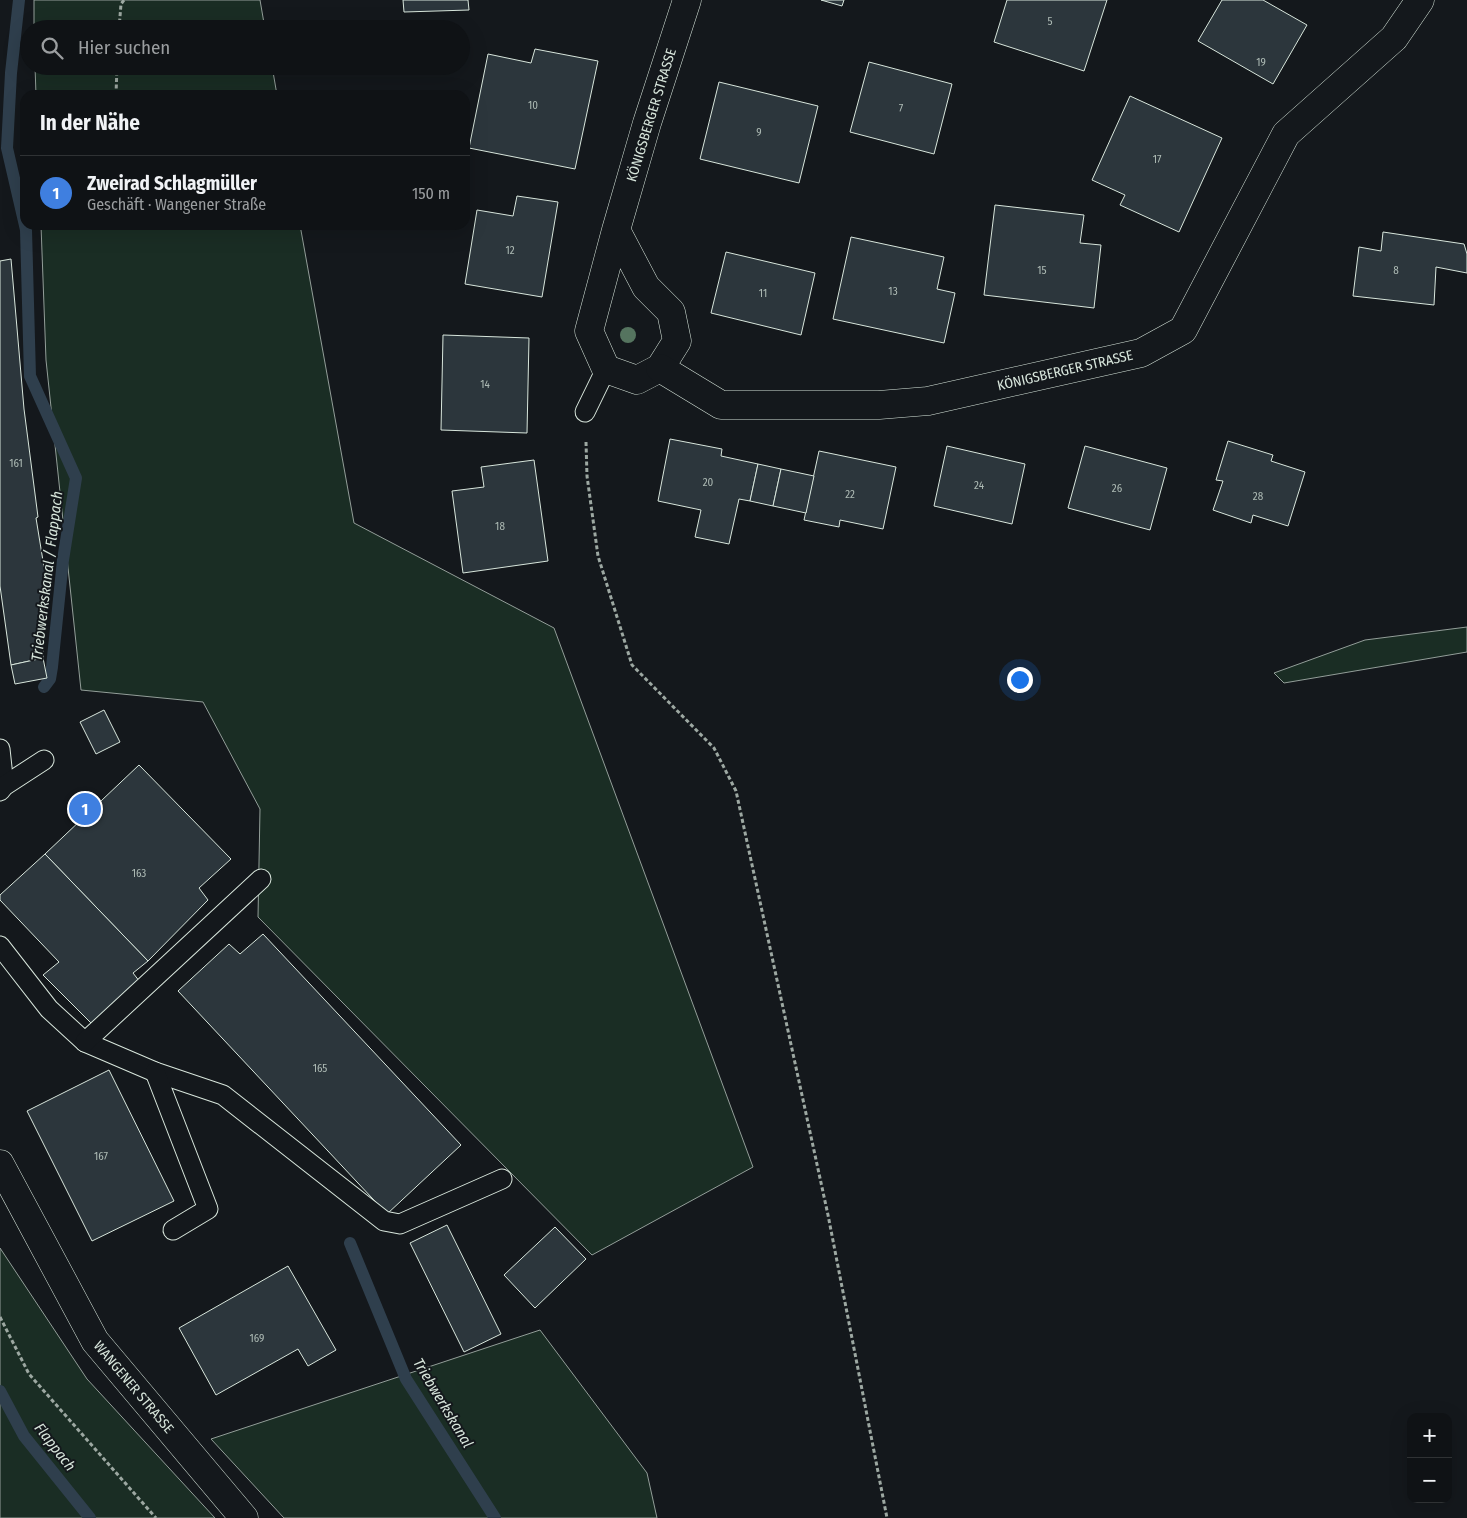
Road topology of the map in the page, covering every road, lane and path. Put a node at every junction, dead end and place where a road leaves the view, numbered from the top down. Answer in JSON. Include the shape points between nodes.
{"nodes":[{"id":1,"x":124,"y":0,"type":"edge"},
{"id":2,"x":687,"y":0,"type":"edge"},
{"id":3,"x":1420,"y":0,"type":"edge"},
{"id":4,"x":120,"y":20,"type":"edge"},
{"id":5,"x":117,"y":75,"type":"edge"},
{"id":6,"x":116,"y":90,"type":"edge"},
{"id":7,"x":616,"y":230,"type":"junction"},
{"id":8,"x":660,"y":368,"type":"junction"},
{"id":9,"x":606,"y":369,"type":"junction"},
{"id":10,"x":585,"y":412,"type":"joint"},
{"id":11,"x":0,"y":749,"type":"edge"},
{"id":12,"x":44,"y":760,"type":"dead end"},
{"id":13,"x":2,"y":789,"type":"edge"},
{"id":14,"x":261,"y":879,"type":"dead end"},
{"id":15,"x":0,"y":946,"type":"edge"},
{"id":16,"x":85,"y":1042,"type":"junction"},
{"id":17,"x":155,"y":1072,"type":"junction"},
{"id":18,"x":0,"y":1164,"type":"edge"},
{"id":19,"x":502,"y":1179,"type":"dead end"},
{"id":20,"x":173,"y":1230,"type":"dead end"},
{"id":21,"x":0,"y":1317,"type":"edge"},
{"id":22,"x":156,"y":1518,"type":"edge"},
{"id":23,"x":244,"y":1518,"type":"edge"},
{"id":24,"x":887,"y":1518,"type":"edge"}],
"edges":[{"from":1,"to":4,"type":"path"},
{"from":2,"to":7,"type":"street","name":"KÖNIGSBERGER STRASSE"},
{"from":3,"to":8,"type":"street","name":"KÖNIGSBERGER STRASSE","via":[[1394,38],[1286,134],[1184,330],[1141,353],[928,401],[879,405],[721,405]]},
{"from":5,"to":6,"type":"path"},
{"from":7,"to":8,"type":"street","via":[[646,287],[671,312],[677,342]]},
{"from":7,"to":9,"type":"street","name":"KÖNIGSBERGER STRASSE","via":[[589,331]]},
{"from":8,"to":9,"type":"street","via":[[637,380]]},
{"from":9,"to":10,"type":"lane"},
{"from":10,"to":24,"type":"path","via":[[587,476],[598,556],[632,665],[714,748],[736,791],[828,1215]]},
{"from":11,"to":13,"type":"lane"},
{"from":12,"to":13,"type":"lane"},
{"from":14,"to":16,"type":"lane"},
{"from":15,"to":16,"type":"lane","via":[[49,1009]]},
{"from":16,"to":17,"type":"lane"},
{"from":17,"to":19,"type":"lane","via":[[223,1095],[384,1220],[400,1224]]},
{"from":17,"to":20,"type":"lane","via":[[208,1209]]},
{"from":18,"to":23,"type":"street","name":"WANGENER STRASSE","via":[[95,1341]]},
{"from":21,"to":22,"type":"path","via":[[29,1374]]}]}
